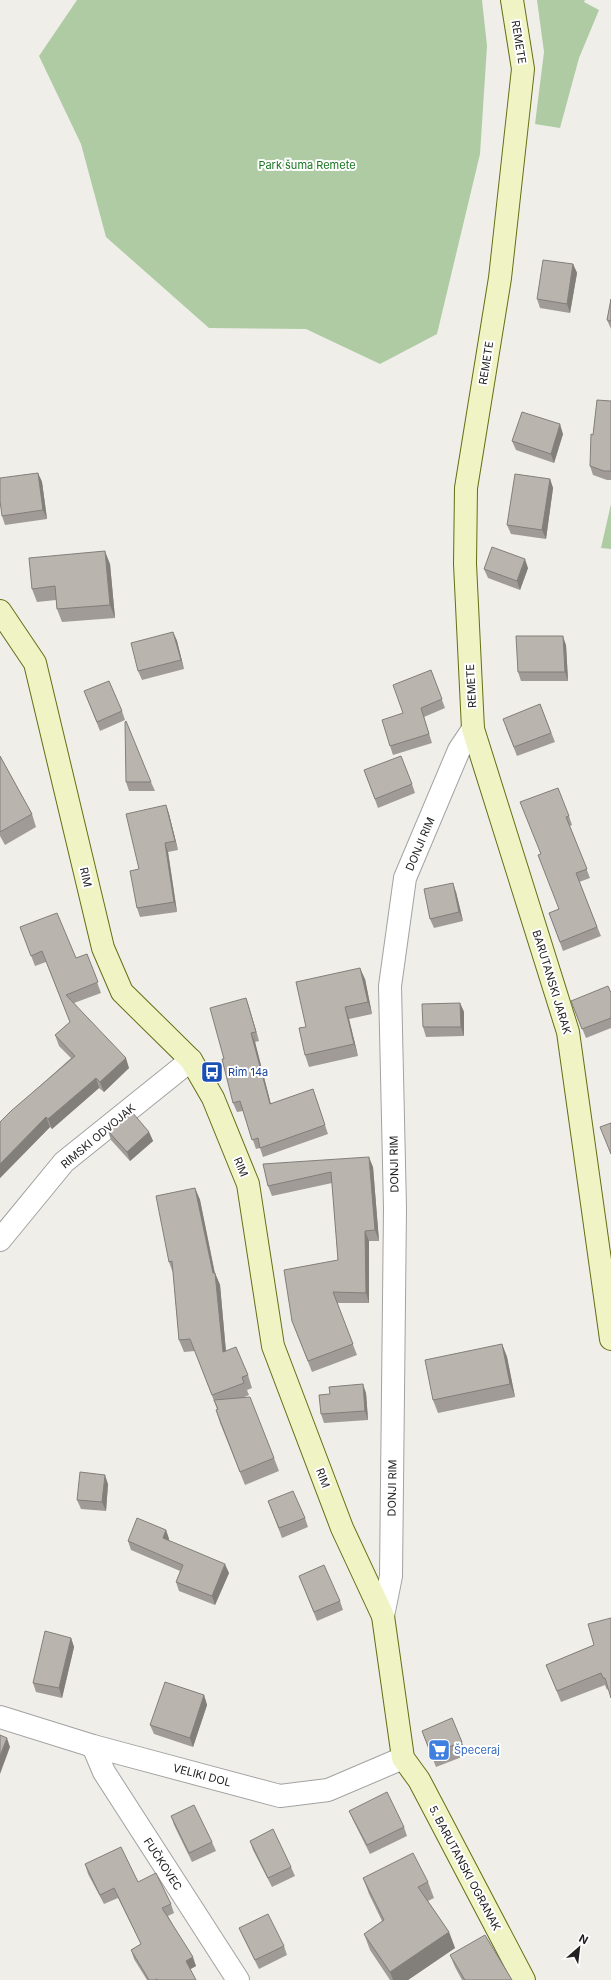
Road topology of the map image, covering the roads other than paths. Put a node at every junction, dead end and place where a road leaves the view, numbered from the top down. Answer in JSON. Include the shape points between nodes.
{"nodes":[{"id":1,"x":512,"y":0,"type":"edge"},
{"id":2,"x":0,"y":611,"type":"edge"},
{"id":3,"x":473,"y":728,"type":"junction"},
{"id":4,"x":191,"y":1060,"type":"junction"},
{"id":5,"x":0,"y":1240,"type":"edge"},
{"id":6,"x":611,"y":1339,"type":"edge"},
{"id":7,"x":383,"y":1616,"type":"junction"},
{"id":8,"x":0,"y":1717,"type":"edge"},
{"id":9,"x":93,"y":1746,"type":"junction"},
{"id":10,"x":403,"y":1758,"type":"junction"},
{"id":11,"x":238,"y":1980,"type":"edge"},
{"id":12,"x":524,"y":1980,"type":"edge"}],
"edges":[{"from":1,"to":3,"type":"street","name":"REMETE","via":[[523,69],[500,278],[466,488],[465,564]]},
{"from":2,"to":4,"type":"street","name":"RIM","via":[[35,663],[103,948],[122,992]]},
{"from":3,"to":6,"type":"street","name":"BARUTANSKI JARAK","via":[[568,1032]]},
{"from":3,"to":7,"type":"street","name":"DONJI RIM","via":[[459,750],[406,878],[390,986],[395,1208],[391,1576]]},
{"from":4,"to":5,"type":"street","name":"RIMSKI ODVOJAK","via":[[64,1162]]},
{"from":4,"to":7,"type":"street","name":"RIM","via":[[213,1098],[248,1184],[272,1346],[342,1528]]},
{"from":7,"to":10,"type":"street","name":"RIM"},
{"from":8,"to":9,"type":"street","name":"VELIKI DOL"},
{"from":9,"to":10,"type":"street","name":"VELIKI DOL","via":[[280,1796],[328,1790]]},
{"from":9,"to":11,"type":"street","name":"FUČKOVEC","via":[[104,1772]]},
{"from":10,"to":12,"type":"street","name":"5. BARUTANSKI OGRANAK","via":[[419,1780]]}]}
